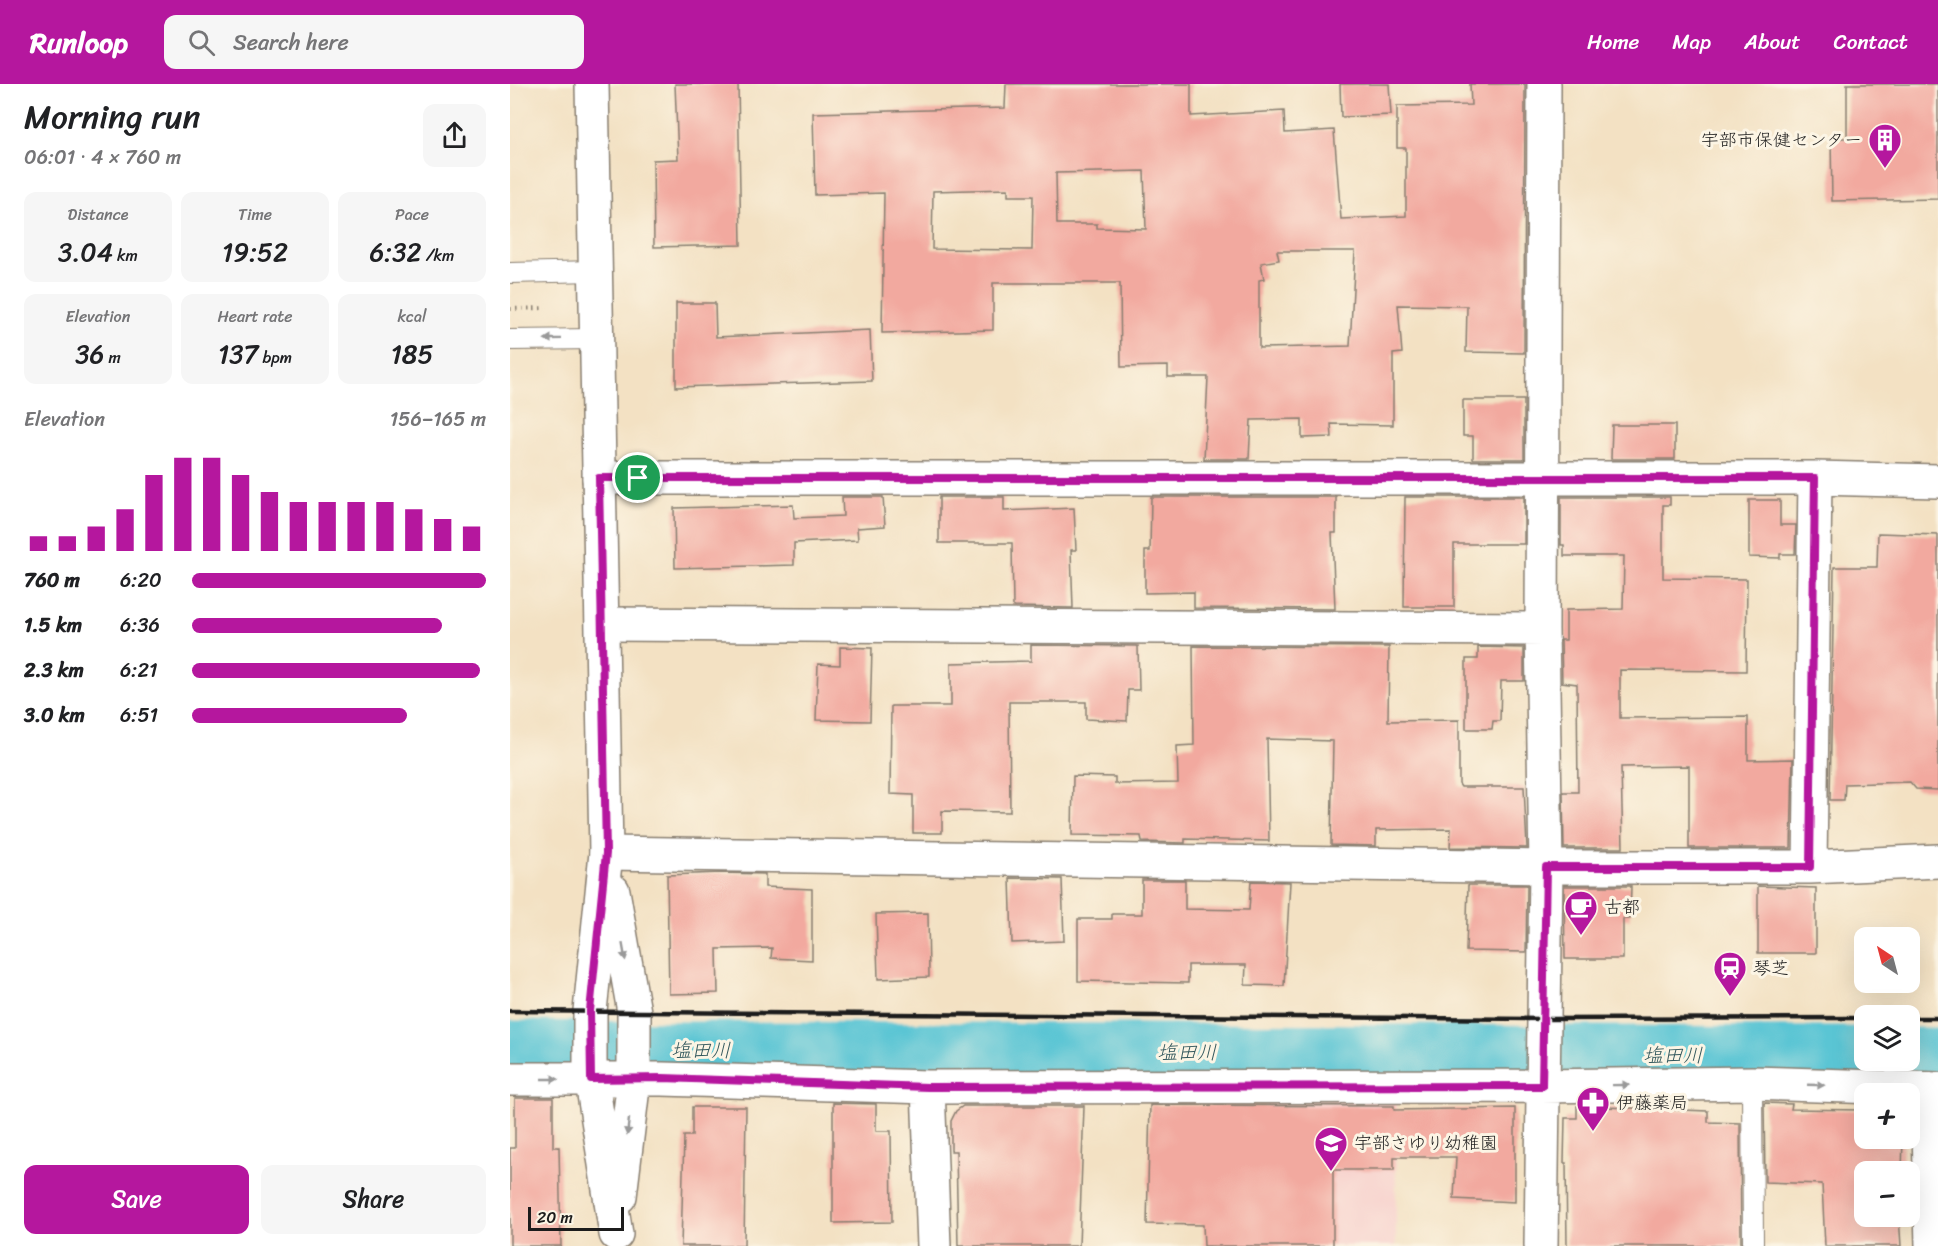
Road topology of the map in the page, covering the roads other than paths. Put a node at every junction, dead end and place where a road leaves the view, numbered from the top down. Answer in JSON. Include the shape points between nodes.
{"nodes":[{"id":1,"x":592,"y":84,"type":"edge"},
{"id":2,"x":1544,"y":84,"type":"edge"},
{"id":3,"x":595,"y":271,"type":"junction"},
{"id":4,"x":510,"y":273,"type":"edge"},
{"id":5,"x":597,"y":339,"type":"junction"},
{"id":6,"x":510,"y":340,"type":"edge"},
{"id":7,"x":599,"y":478,"type":"junction"},
{"id":8,"x":1543,"y":478,"type":"junction"},
{"id":9,"x":1815,"y":478,"type":"junction"},
{"id":10,"x":1938,"y":481,"type":"edge"},
{"id":11,"x":603,"y":624,"type":"junction"},
{"id":12,"x":1542,"y":629,"type":"junction"},
{"id":13,"x":606,"y":853,"type":"junction"},
{"id":14,"x":1938,"y":861,"type":"edge"},
{"id":15,"x":1546,"y":867,"type":"junction"},
{"id":16,"x":1810,"y":867,"type":"junction"},
{"id":17,"x":590,"y":1074,"type":"junction"},
{"id":18,"x":634,"y":1074,"type":"junction"},
{"id":19,"x":510,"y":1079,"type":"edge"},
{"id":20,"x":1542,"y":1082,"type":"junction"},
{"id":21,"x":1752,"y":1083,"type":"junction"},
{"id":22,"x":928,"y":1087,"type":"junction"},
{"id":23,"x":1933,"y":1089,"type":"edge"},
{"id":24,"x":616,"y":1240,"type":"edge"},
{"id":25,"x":934,"y":1246,"type":"edge"},
{"id":26,"x":1540,"y":1246,"type":"edge"},
{"id":27,"x":1753,"y":1246,"type":"edge"},
{"id":28,"x":1932,"y":1246,"type":"edge"}],
"edges":[{"from":1,"to":3,"type":"street"},
{"from":2,"to":8,"type":"street"},
{"from":3,"to":4,"type":"lane"},
{"from":3,"to":5,"type":"street"},
{"from":5,"to":6,"type":"lane","one_way":true},
{"from":5,"to":7,"type":"street"},
{"from":7,"to":8,"type":"street"},
{"from":7,"to":11,"type":"street"},
{"from":8,"to":9,"type":"street"},
{"from":8,"to":12,"type":"street"},
{"from":9,"to":10,"type":"street"},
{"from":9,"to":16,"type":"street"},
{"from":11,"to":12,"type":"street"},
{"from":11,"to":13,"type":"street"},
{"from":12,"to":15,"type":"street"},
{"from":13,"to":15,"type":"street"},
{"from":13,"to":17,"type":"street","via":[[590,1029]]},
{"from":13,"to":18,"type":"street","one_way":true,"via":[[634,1012]]},
{"from":14,"to":16,"type":"street"},
{"from":15,"to":16,"type":"street"},
{"from":15,"to":20,"type":"street"},
{"from":17,"to":18,"type":"street"},
{"from":19,"to":17,"type":"street","one_way":true},
{"from":17,"to":24,"type":"street"},
{"from":18,"to":22,"type":"street"},
{"from":18,"to":24,"type":"street","one_way":true},
{"from":20,"to":21,"type":"street","one_way":true},
{"from":20,"to":22,"type":"street"},
{"from":20,"to":26,"type":"street"},
{"from":21,"to":23,"type":"street","one_way":true},
{"from":21,"to":27,"type":"lane"},
{"from":22,"to":25,"type":"street"},
{"from":23,"to":28,"type":"street"}]}
